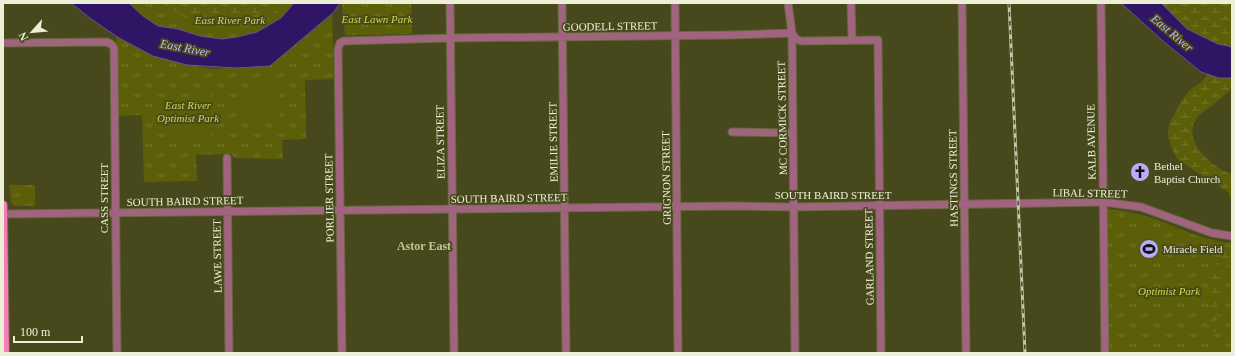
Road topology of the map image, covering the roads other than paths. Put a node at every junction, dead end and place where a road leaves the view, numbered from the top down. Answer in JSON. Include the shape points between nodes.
{"nodes":[{"id":1,"x":450,"y":3,"type":"edge"},
{"id":2,"x":562,"y":3,"type":"edge"},
{"id":3,"x":674,"y":3,"type":"edge"},
{"id":4,"x":788,"y":3,"type":"edge"},
{"id":5,"x":851,"y":3,"type":"edge"},
{"id":6,"x":962,"y":3,"type":"edge"},
{"id":7,"x":1101,"y":3,"type":"edge"},
{"id":8,"x":792,"y":33,"type":"junction"},
{"id":9,"x":675,"y":36,"type":"junction"},
{"id":10,"x":563,"y":37,"type":"junction"},
{"id":11,"x":450,"y":38,"type":"junction"},
{"id":12,"x":852,"y":40,"type":"junction"},
{"id":13,"x":878,"y":40,"type":"joint"},
{"id":14,"x":3,"y":43,"type":"edge"},
{"id":15,"x":340,"y":43,"type":"joint"},
{"id":16,"x":732,"y":132,"type":"dead end"},
{"id":17,"x":793,"y":133,"type":"junction"},
{"id":18,"x":227,"y":158,"type":"dead end"},
{"id":19,"x":1103,"y":202,"type":"junction"},
{"id":20,"x":1015,"y":204,"type":"joint"},
{"id":21,"x":3,"y":205,"type":"edge"},
{"id":22,"x":964,"y":205,"type":"junction"},
{"id":23,"x":879,"y":206,"type":"junction"},
{"id":24,"x":677,"y":207,"type":"junction"},
{"id":25,"x":794,"y":207,"type":"junction"},
{"id":26,"x":565,"y":208,"type":"junction"},
{"id":27,"x":452,"y":209,"type":"junction"},
{"id":28,"x":340,"y":210,"type":"junction"},
{"id":29,"x":228,"y":212,"type":"junction"},
{"id":30,"x":115,"y":213,"type":"junction"},
{"id":31,"x":3,"y":214,"type":"edge"},
{"id":32,"x":1232,"y":236,"type":"edge"},
{"id":33,"x":5,"y":353,"type":"edge"},
{"id":34,"x":117,"y":353,"type":"edge"},
{"id":35,"x":230,"y":353,"type":"edge"},
{"id":36,"x":342,"y":353,"type":"edge"},
{"id":37,"x":454,"y":353,"type":"edge"},
{"id":38,"x":566,"y":353,"type":"edge"},
{"id":39,"x":678,"y":353,"type":"edge"},
{"id":40,"x":795,"y":353,"type":"edge"},
{"id":41,"x":881,"y":353,"type":"edge"},
{"id":42,"x":966,"y":353,"type":"edge"},
{"id":43,"x":1105,"y":353,"type":"edge"}],
"edges":[{"from":1,"to":11,"type":"street","name":"ELIZA STREET"},
{"from":2,"to":10,"type":"street","name":"EMILIE STREET"},
{"from":3,"to":9,"type":"street","name":"GRIGNON STREET"},
{"from":4,"to":8,"type":"street","name":"MC CORMICK STREET"},
{"from":5,"to":12,"type":"street"},
{"from":6,"to":22,"type":"street","name":"HASTINGS STREET"},
{"from":7,"to":19,"type":"street","name":"KALB AVENUE"},
{"from":8,"to":9,"type":"street","name":"GOODELL STREET"},
{"from":8,"to":12,"type":"street","name":"GOODELL STREET","via":[[801,41]]},
{"from":8,"to":17,"type":"street","name":"MC CORMICK STREET"},
{"from":9,"to":10,"type":"street","name":"GOODELL STREET"},
{"from":9,"to":24,"type":"street","name":"GRIGNON STREET"},
{"from":10,"to":11,"type":"street","name":"GOODELL STREET"},
{"from":10,"to":26,"type":"street","name":"EMILIE STREET"},
{"from":11,"to":15,"type":"street","name":"GOODELL STREET"},
{"from":11,"to":27,"type":"street","name":"ELIZA STREET"},
{"from":12,"to":13,"type":"street","name":"GOODELL STREET"},
{"from":13,"to":23,"type":"street","name":"GARLAND STREET"},
{"from":14,"to":30,"type":"street","name":"CASS STREET","via":[[107,42],[114,48]]},
{"from":15,"to":28,"type":"street","name":"PORLIER STREET"},
{"from":16,"to":17,"type":"street"},
{"from":17,"to":25,"type":"street","name":"MC CORMICK STREET"},
{"from":18,"to":29,"type":"street","name":"LAWE STREET"},
{"from":19,"to":20,"type":"street","name":"LIBAL STREET"},
{"from":19,"to":32,"type":"street","name":"LIBAL STREET","via":[[1141,207],[1212,233]]},
{"from":19,"to":43,"type":"street","name":"KALB AVENUE"},
{"from":20,"to":22,"type":"street","name":"SOUTH BAIRD STREET"},
{"from":21,"to":31,"type":"main road"},
{"from":22,"to":23,"type":"street","name":"SOUTH BAIRD STREET"},
{"from":22,"to":42,"type":"street","name":"HASTINGS STREET"},
{"from":23,"to":25,"type":"street","name":"SOUTH BAIRD STREET"},
{"from":23,"to":41,"type":"street","name":"GARLAND STREET"},
{"from":24,"to":25,"type":"street","name":"SOUTH BAIRD STREET"},
{"from":24,"to":26,"type":"street","name":"SOUTH BAIRD STREET"},
{"from":24,"to":39,"type":"street","name":"GRIGNON STREET"},
{"from":25,"to":40,"type":"street","name":"MC CORMICK STREET"},
{"from":26,"to":27,"type":"street","name":"SOUTH BAIRD STREET"},
{"from":26,"to":38,"type":"street","name":"EMILIE STREET"},
{"from":27,"to":28,"type":"street","name":"SOUTH BAIRD STREET"},
{"from":27,"to":37,"type":"street","name":"ELIZA STREET"},
{"from":28,"to":29,"type":"street","name":"SOUTH BAIRD STREET"},
{"from":28,"to":36,"type":"street","name":"PORLIER STREET"},
{"from":29,"to":30,"type":"street","name":"SOUTH BAIRD STREET"},
{"from":29,"to":35,"type":"street","name":"LAWE STREET"},
{"from":30,"to":31,"type":"street","name":"SOUTH BAIRD STREET"},
{"from":30,"to":34,"type":"street","name":"CASS STREET"},
{"from":31,"to":33,"type":"main road"}]}
